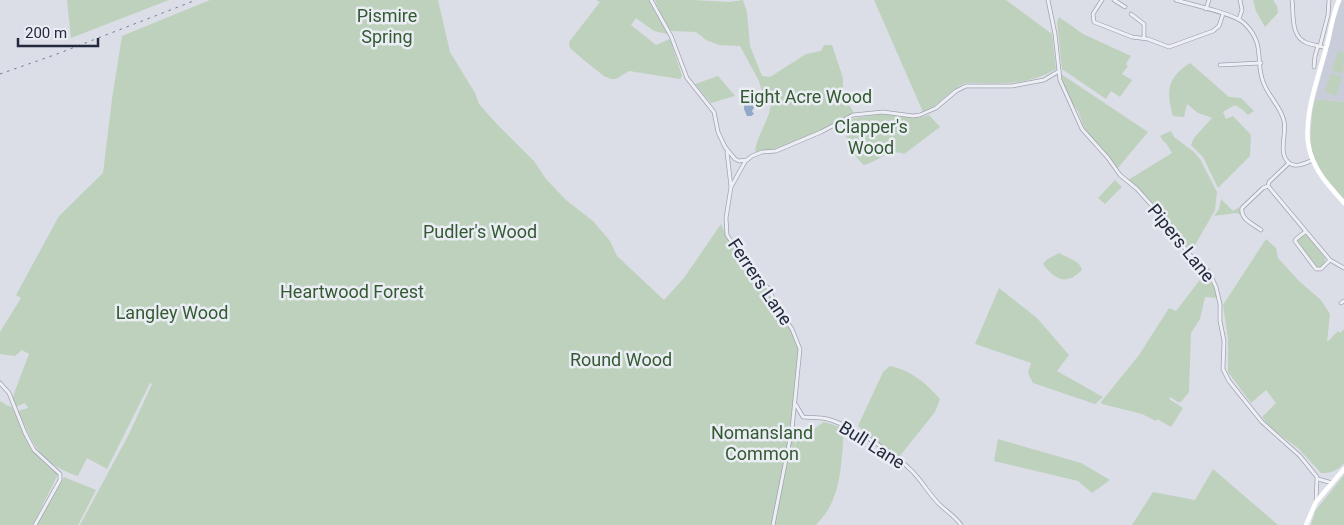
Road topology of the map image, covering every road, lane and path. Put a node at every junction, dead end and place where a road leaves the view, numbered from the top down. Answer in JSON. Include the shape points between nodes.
{"nodes":[{"id":1,"x":651,"y":0,"type":"edge"},
{"id":2,"x":1048,"y":0,"type":"edge"},
{"id":3,"x":1102,"y":0,"type":"edge"},
{"id":4,"x":1114,"y":0,"type":"edge"},
{"id":5,"x":1176,"y":0,"type":"edge"},
{"id":6,"x":1209,"y":0,"type":"edge"},
{"id":7,"x":1240,"y":0,"type":"edge"},
{"id":8,"x":1292,"y":0,"type":"edge"},
{"id":9,"x":1329,"y":0,"type":"edge"},
{"id":10,"x":1339,"y":0,"type":"edge"},
{"id":11,"x":1125,"y":8,"type":"dead end"},
{"id":12,"x":1206,"y":9,"type":"junction"},
{"id":13,"x":1131,"y":14,"type":"dead end"},
{"id":14,"x":1223,"y":14,"type":"junction"},
{"id":15,"x":1239,"y":19,"type":"junction"},
{"id":16,"x":1144,"y":38,"type":"junction"},
{"id":17,"x":1319,"y":46,"type":"junction"},
{"id":18,"x":1326,"y":48,"type":"junction"},
{"id":19,"x":1260,"y":64,"type":"junction"},
{"id":20,"x":1220,"y":65,"type":"dead end"},
{"id":21,"x":1314,"y":67,"type":"dead end"},
{"id":22,"x":1059,"y":72,"type":"junction"},
{"id":23,"x":727,"y":151,"type":"junction"},
{"id":24,"x":747,"y":160,"type":"junction"},
{"id":25,"x":1313,"y":160,"type":"junction"},
{"id":26,"x":1289,"y":164,"type":"junction"},
{"id":27,"x":1268,"y":186,"type":"junction"},
{"id":28,"x":731,"y":187,"type":"junction"},
{"id":29,"x":1344,"y":203,"type":"edge"},
{"id":30,"x":1261,"y":230,"type":"dead end"},
{"id":31,"x":1305,"y":232,"type":"junction"},
{"id":32,"x":1330,"y":260,"type":"junction"},
{"id":33,"x":1344,"y":268,"type":"edge"},
{"id":34,"x":0,"y":383,"type":"edge"},
{"id":35,"x":795,"y":405,"type":"junction"},
{"id":36,"x":1344,"y":469,"type":"edge"},
{"id":37,"x":1318,"y":479,"type":"junction"},
{"id":38,"x":1332,"y":483,"type":"junction"},
{"id":39,"x":1316,"y":502,"type":"junction"},
{"id":40,"x":35,"y":525,"type":"edge"},
{"id":41,"x":773,"y":525,"type":"edge"},
{"id":42,"x":961,"y":525,"type":"edge"},
{"id":43,"x":1306,"y":525,"type":"edge"}],
"edges":[{"from":1,"to":23,"type":"street","name":"Ferrers Lane","via":[[671,36],[687,78],[714,112],[718,132]]},
{"from":2,"to":22,"type":"street","name":"Pipers Lane"},
{"from":3,"to":16,"type":"street","via":[[1093,14],[1094,22],[1132,37]]},
{"from":4,"to":11,"type":"street"},
{"from":5,"to":12,"type":"street"},
{"from":6,"to":12,"type":"street"},
{"from":7,"to":15,"type":"street","via":[[1242,10]]},
{"from":8,"to":17,"type":"street","via":[[1298,36],[1306,43]]},
{"from":9,"to":17,"type":"street"},
{"from":10,"to":18,"type":"street"},
{"from":12,"to":14,"type":"street"},
{"from":13,"to":16,"type":"street","via":[[1144,24]]},
{"from":14,"to":15,"type":"street"},
{"from":14,"to":16,"type":"street","via":[[1219,26],[1213,31],[1172,47]]},
{"from":15,"to":19,"type":"street","via":[[1256,39]]},
{"from":17,"to":18,"type":"street"},
{"from":17,"to":21,"type":"street"},
{"from":18,"to":25,"type":"street","via":[[1310,110],[1308,138]]},
{"from":19,"to":20,"type":"street"},
{"from":19,"to":26,"type":"street","via":[[1264,85],[1284,122],[1283,150]]},
{"from":22,"to":24,"type":"street","via":[[1044,80],[1012,86],[961,88],[936,108],[920,115],[883,112],[853,115],[821,132]]},
{"from":22,"to":37,"type":"street","name":"Pipers Lane","via":[[1065,94],[1085,134],[1154,208],[1190,255],[1210,272],[1220,304],[1224,341],[1222,369],[1229,381],[1262,422],[1300,456]]},
{"from":23,"to":24,"type":"street","via":[[737,161]]},
{"from":23,"to":28,"type":"street","name":"Ferrers Lane"},
{"from":24,"to":28,"type":"street","name":"Ferrers Lane"},
{"from":25,"to":26,"type":"street"},
{"from":25,"to":29,"type":"street","via":[[1322,178]]},
{"from":26,"to":27,"type":"street"},
{"from":27,"to":30,"type":"street","via":[[1241,209],[1243,217]]},
{"from":27,"to":31,"type":"street"},
{"from":28,"to":35,"type":"street","name":"Ferrers Lane","via":[[727,235],[768,289],[798,341]]},
{"from":31,"to":32,"type":"street"},
{"from":31,"to":32,"type":"street","via":[[1295,241],[1316,268],[1321,269]]},
{"from":32,"to":33,"type":"street"},
{"from":34,"to":40,"type":"street","via":[[13,401],[34,450],[60,474],[60,480]]},
{"from":35,"to":41,"type":"street","name":"Ferrers Lane"},
{"from":35,"to":42,"type":"street","name":"Bull Lane","via":[[804,417],[825,418],[847,426],[893,456]]},
{"from":36,"to":38,"type":"street"},
{"from":37,"to":38,"type":"street"},
{"from":37,"to":39,"type":"street"},
{"from":38,"to":39,"type":"street"},
{"from":39,"to":43,"type":"street"}]}
